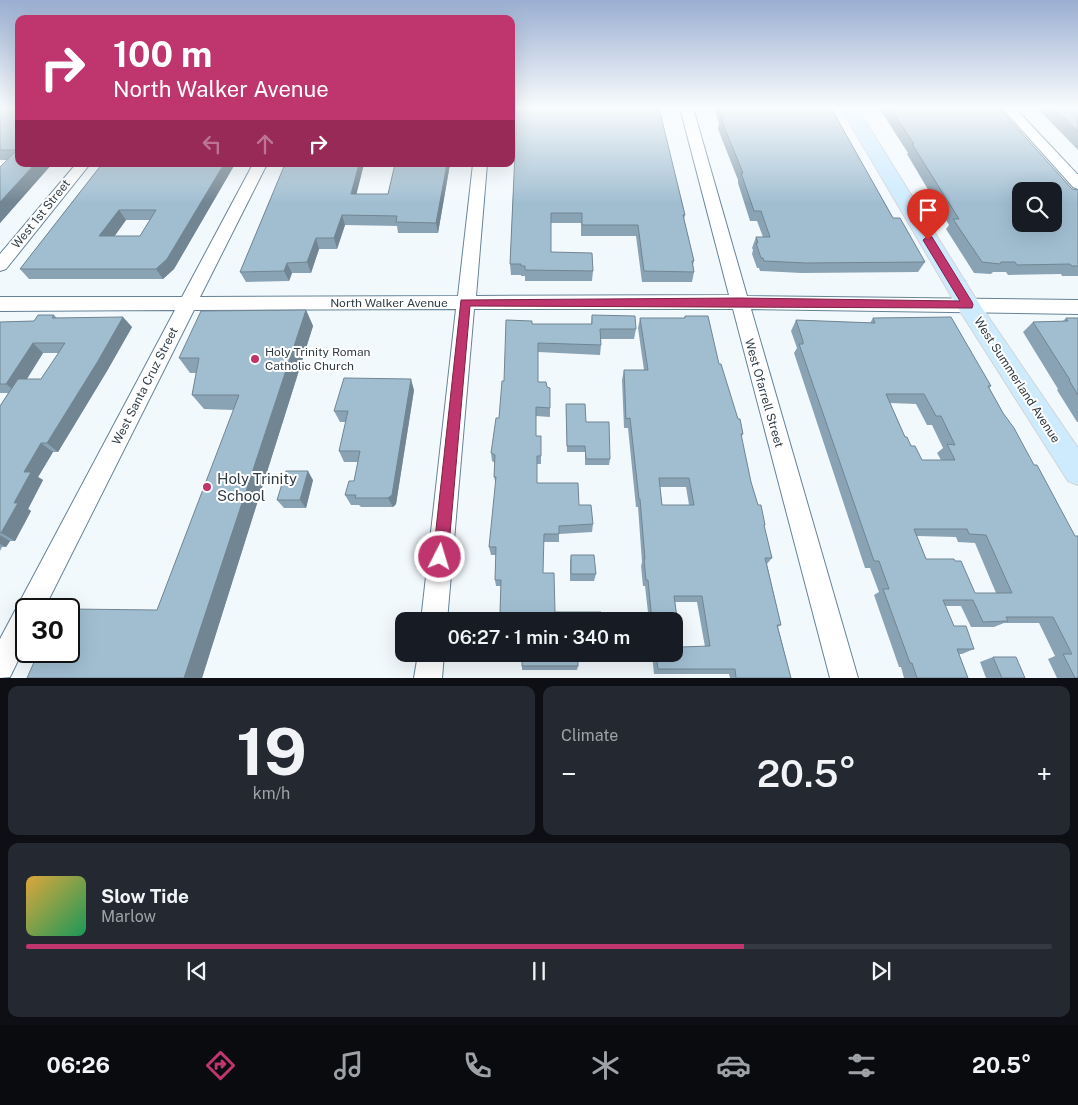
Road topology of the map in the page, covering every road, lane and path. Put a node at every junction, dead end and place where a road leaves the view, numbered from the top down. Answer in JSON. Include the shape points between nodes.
{"nodes":[{"id":1,"x":694,"y":140,"type":"edge"},
{"id":2,"x":868,"y":140,"type":"edge"},
{"id":3,"x":1037,"y":140,"type":"edge"},
{"id":4,"x":81,"y":167,"type":"edge"},
{"id":5,"x":258,"y":167,"type":"edge"},
{"id":6,"x":480,"y":167,"type":"edge"},
{"id":7,"x":1078,"y":184,"type":"edge"},
{"id":8,"x":0,"y":265,"type":"edge"},
{"id":9,"x":465,"y":302,"type":"junction"},
{"id":10,"x":738,"y":302,"type":"junction"},
{"id":11,"x":188,"y":303,"type":"junction"},
{"id":12,"x":0,"y":304,"type":"edge"},
{"id":13,"x":968,"y":305,"type":"junction"},
{"id":14,"x":1078,"y":306,"type":"edge"},
{"id":15,"x":1078,"y":472,"type":"edge"},
{"id":16,"x":36,"y":598,"type":"edge"},
{"id":17,"x":435,"y":612,"type":"edge"},
{"id":18,"x":15,"y":639,"type":"edge"},
{"id":19,"x":430,"y":662,"type":"edge"},
{"id":20,"x":0,"y":668,"type":"edge"},
{"id":21,"x":428,"y":678,"type":"edge"},
{"id":22,"x":844,"y":678,"type":"edge"}],
"edges":[{"from":1,"to":10,"type":"street","name":"West Ofarrell Street"},
{"from":2,"to":13,"type":"main road","name":"West Summerland Avenue"},
{"from":3,"to":7,"type":"street"},
{"from":4,"to":8,"type":"street","name":"West 1st Street"},
{"from":5,"to":11,"type":"street","name":"West Santa Cruz Street"},
{"from":6,"to":9,"type":"street"},
{"from":9,"to":10,"type":"street","name":"North Walker Avenue"},
{"from":9,"to":11,"type":"street","name":"North Walker Avenue"},
{"from":9,"to":17,"type":"street"},
{"from":10,"to":13,"type":"street","name":"North Walker Avenue"},
{"from":10,"to":22,"type":"street","name":"West Ofarrell Street"},
{"from":11,"to":12,"type":"street","name":"North Walker Avenue"},
{"from":11,"to":16,"type":"street","name":"West Santa Cruz Street"},
{"from":13,"to":14,"type":"street","name":"North Walker Avenue"},
{"from":13,"to":15,"type":"main road","name":"West Summerland Avenue"},
{"from":18,"to":20,"type":"street"},
{"from":19,"to":21,"type":"street"}]}
